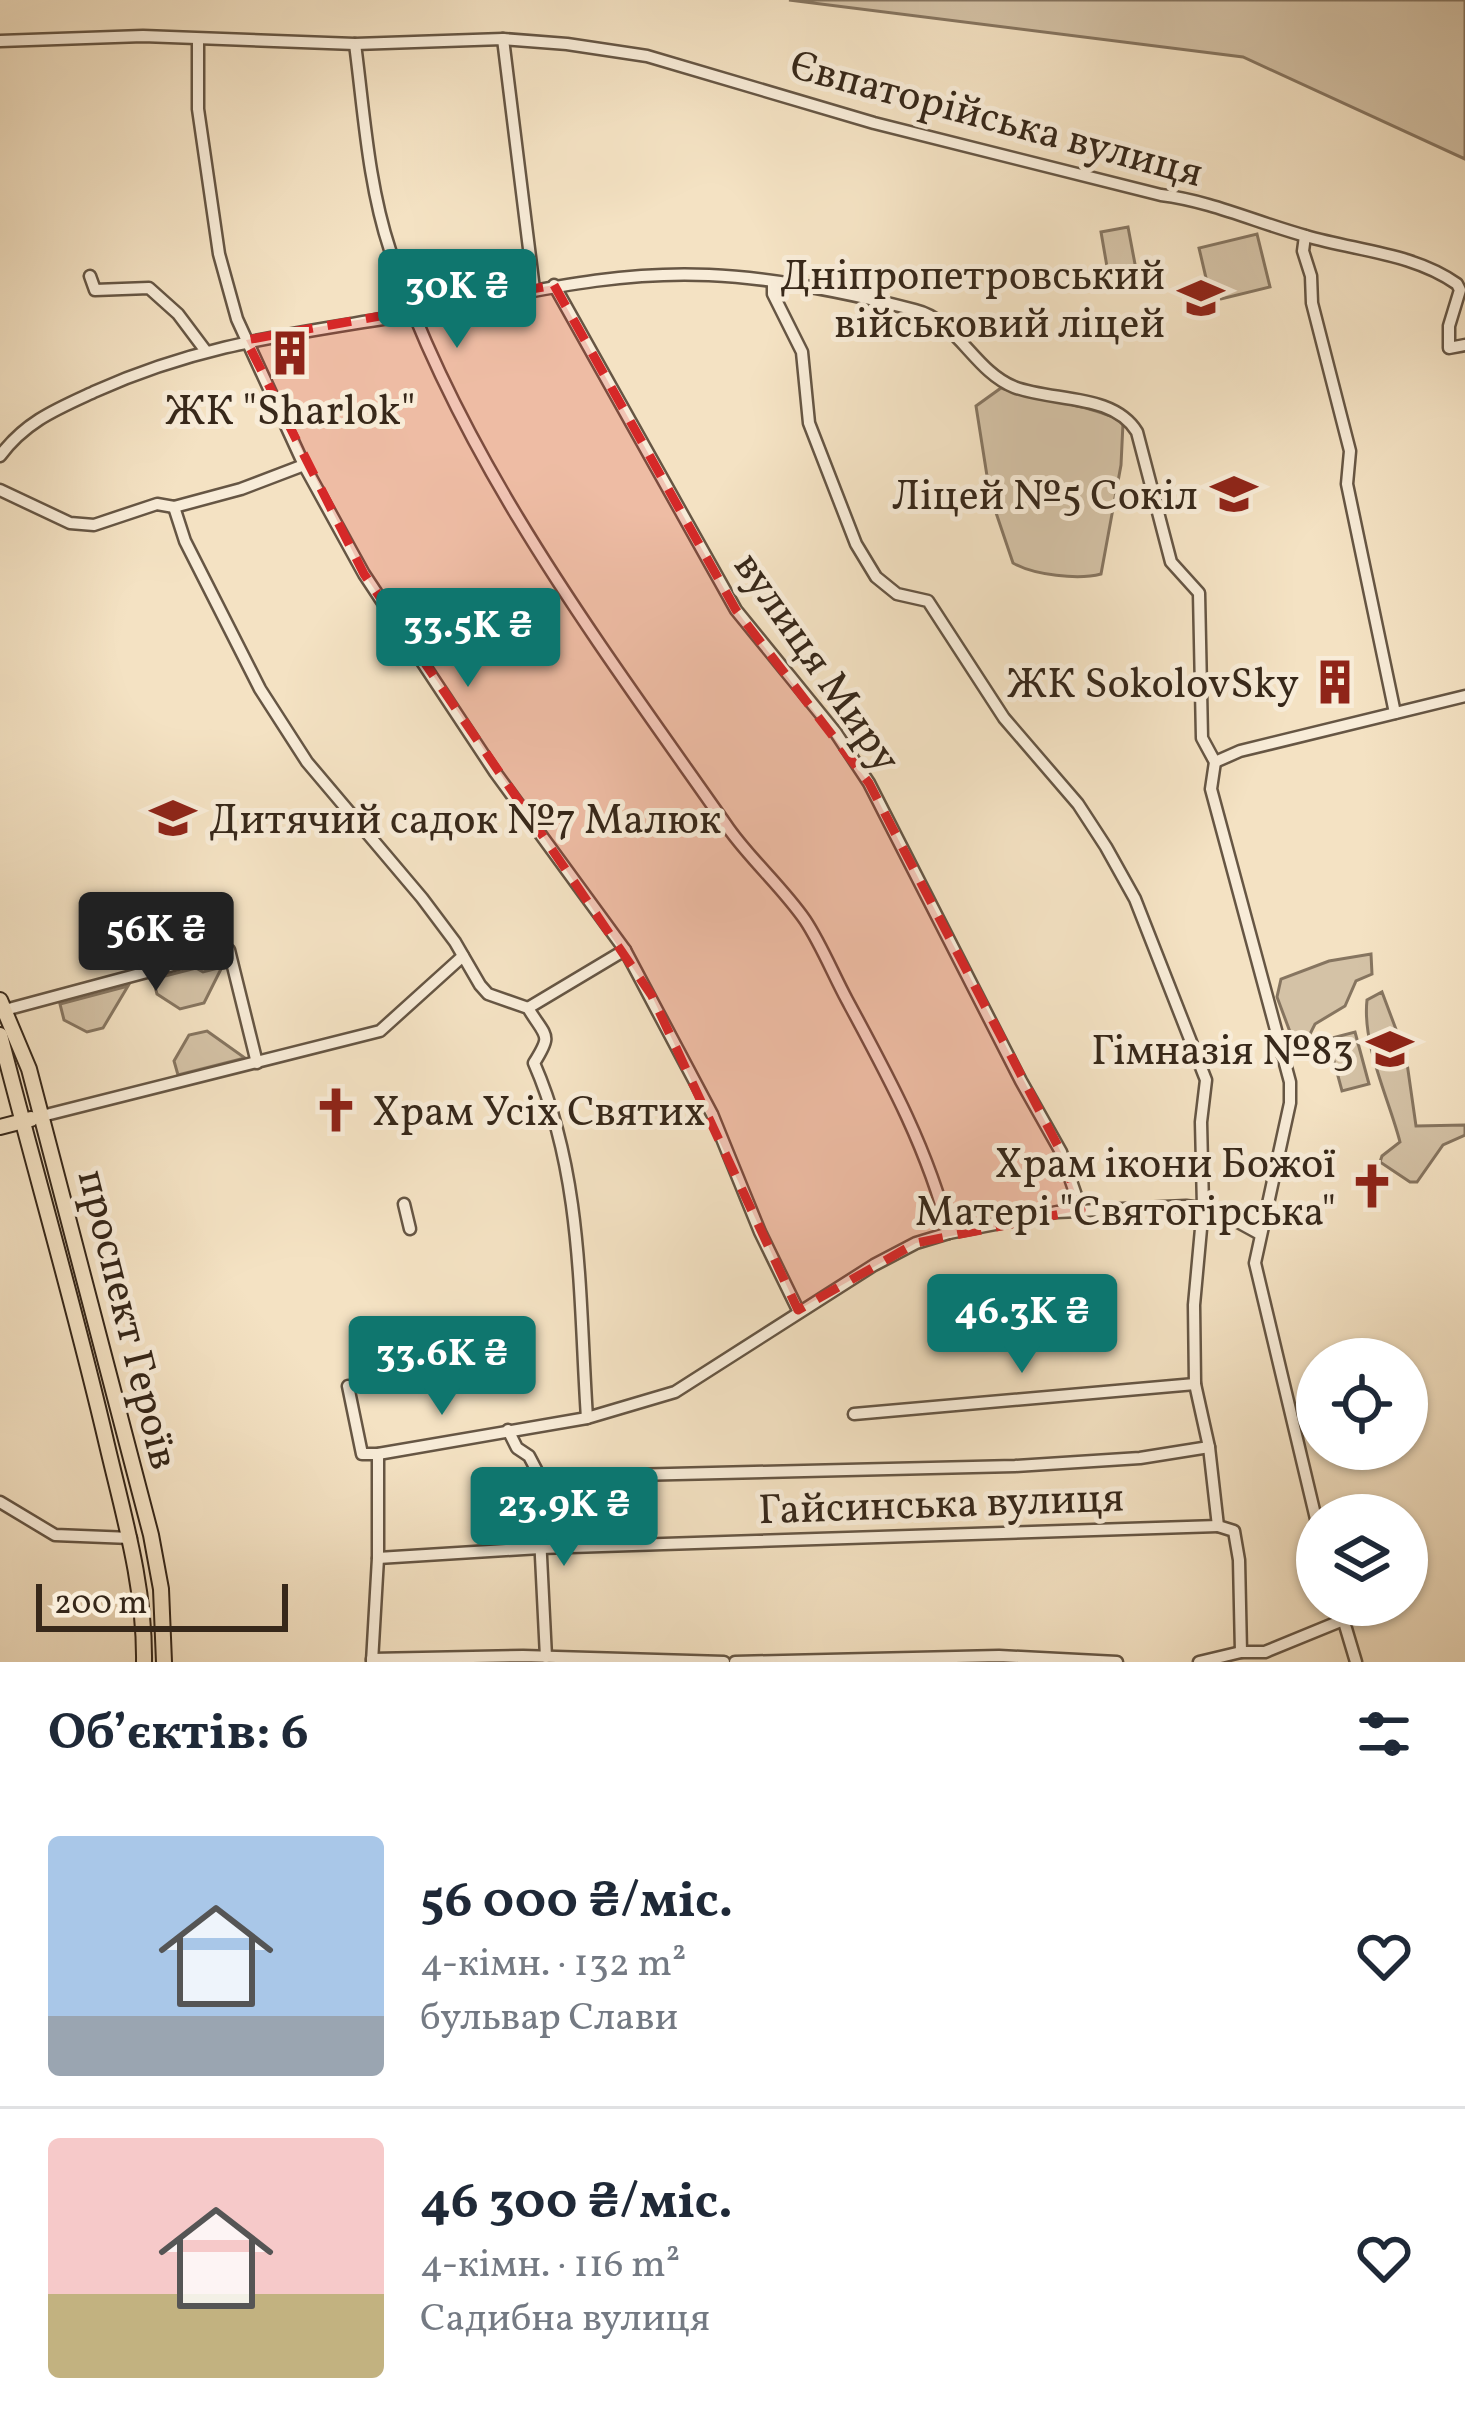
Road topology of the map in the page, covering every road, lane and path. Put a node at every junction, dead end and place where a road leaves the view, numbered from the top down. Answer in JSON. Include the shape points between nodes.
{"nodes":[{"id":1,"x":503,"y":39,"type":"junction"},
{"id":2,"x":198,"y":40,"type":"junction"},
{"id":3,"x":0,"y":41,"type":"edge"},
{"id":4,"x":355,"y":44,"type":"junction"},
{"id":5,"x":1305,"y":236,"type":"junction"},
{"id":6,"x":90,"y":275,"type":"dead end"},
{"id":7,"x":773,"y":282,"type":"junction"},
{"id":8,"x":554,"y":284,"type":"junction"},
{"id":9,"x":534,"y":289,"type":"junction"},
{"id":10,"x":416,"y":314,"type":"junction"},
{"id":11,"x":246,"y":340,"type":"junction"},
{"id":12,"x":1465,"y":345,"type":"edge"},
{"id":13,"x":205,"y":350,"type":"junction"},
{"id":14,"x":0,"y":456,"type":"edge"},
{"id":15,"x":304,"y":465,"type":"junction"},
{"id":16,"x":0,"y":490,"type":"edge"},
{"id":17,"x":174,"y":507,"type":"junction"},
{"id":18,"x":1465,"y":696,"type":"edge"},
{"id":19,"x":1396,"y":713,"type":"junction"},
{"id":20,"x":1215,"y":762,"type":"junction"},
{"id":21,"x":625,"y":950,"type":"junction"},
{"id":22,"x":463,"y":956,"type":"junction"},
{"id":23,"x":2,"y":1007,"type":"edge"},
{"id":24,"x":528,"y":1008,"type":"junction"},
{"id":25,"x":0,"y":1035,"type":"edge"},
{"id":26,"x":257,"y":1063,"type":"junction"},
{"id":27,"x":42,"y":1116,"type":"junction"},
{"id":28,"x":25,"y":1120,"type":"junction"},
{"id":29,"x":0,"y":1127,"type":"edge"},
{"id":30,"x":404,"y":1204,"type":"dead end"},
{"id":31,"x":1203,"y":1207,"type":"junction"},
{"id":32,"x":1081,"y":1210,"type":"junction"},
{"id":33,"x":410,"y":1229,"type":"dead end"},
{"id":34,"x":950,"y":1233,"type":"junction"},
{"id":35,"x":1260,"y":1234,"type":"junction"},
{"id":36,"x":798,"y":1310,"type":"junction"},
{"id":37,"x":1196,"y":1384,"type":"junction"},
{"id":38,"x":348,"y":1386,"type":"dead end"},
{"id":39,"x":854,"y":1414,"type":"dead end"},
{"id":40,"x":587,"y":1418,"type":"junction"},
{"id":41,"x":508,"y":1430,"type":"junction"},
{"id":42,"x":1209,"y":1447,"type":"junction"},
{"id":43,"x":378,"y":1454,"type":"junction"},
{"id":44,"x":545,"y":1477,"type":"junction"},
{"id":45,"x":1310,"y":1494,"type":"edge"},
{"id":46,"x":0,"y":1502,"type":"edge"},
{"id":47,"x":1218,"y":1526,"type":"junction"},
{"id":48,"x":131,"y":1538,"type":"junction"},
{"id":49,"x":541,"y":1548,"type":"junction"},
{"id":50,"x":378,"y":1558,"type":"junction"},
{"id":51,"x":1329,"y":1626,"type":"edge"},
{"id":52,"x":1344,"y":1626,"type":"edge"},
{"id":53,"x":1241,"y":1652,"type":"junction"},
{"id":54,"x":546,"y":1657,"type":"junction"},
{"id":55,"x":372,"y":1660,"type":"edge"},
{"id":56,"x":479,"y":1660,"type":"edge"},
{"id":57,"x":144,"y":1662,"type":"edge"},
{"id":58,"x":164,"y":1662,"type":"edge"},
{"id":59,"x":724,"y":1662,"type":"edge"},
{"id":60,"x":735,"y":1662,"type":"edge"},
{"id":61,"x":1117,"y":1662,"type":"edge"},
{"id":62,"x":1199,"y":1662,"type":"edge"},
{"id":63,"x":1356,"y":1662,"type":"edge"}],
"edges":[{"from":1,"to":4,"type":"street","name":"Євпаторійська вулиця"},
{"from":1,"to":5,"type":"street","name":"Євпаторійська вулиця","via":[[647,56],[874,122],[1190,198]]},
{"from":1,"to":9,"type":"street"},
{"from":2,"to":3,"type":"street","name":"Євпаторійська вулиця"},
{"from":2,"to":4,"type":"street","name":"Євпаторійська вулиця"},
{"from":2,"to":11,"type":"street","via":[[206,179]]},
{"from":4,"to":10,"type":"street","via":[[370,164]]},
{"from":5,"to":12,"type":"street","name":"Євпаторійська вулиця","via":[[1407,258],[1448,278],[1460,290],[1450,348]]},
{"from":5,"to":19,"type":"street"},
{"from":6,"to":13,"type":"street","via":[[95,290],[149,288]]},
{"from":7,"to":8,"type":"street","via":[[707,274]]},
{"from":7,"to":20,"type":"street","via":[[922,312],[999,380],[1113,409],[1130,421],[1171,562],[1199,593],[1202,738]]},
{"from":7,"to":31,"type":"street","via":[[802,352],[809,423],[868,567],[897,594],[928,601],[1004,718],[1078,804],[1136,898],[1206,1080]]},
{"from":8,"to":9,"type":"street"},
{"from":8,"to":32,"type":"street","name":"вулиця Миру","via":[[736,610],[869,784],[1061,1152]]},
{"from":9,"to":10,"type":"street"},
{"from":10,"to":11,"type":"street"},
{"from":10,"to":34,"type":"street","via":[[458,415],[505,497],[742,848],[807,922],[907,1112]]},
{"from":11,"to":13,"type":"street"},
{"from":11,"to":15,"type":"street"},
{"from":13,"to":14,"type":"street","via":[[36,418]]},
{"from":15,"to":17,"type":"street"},
{"from":15,"to":21,"type":"street","via":[[364,574],[495,772]]},
{"from":16,"to":17,"type":"street","via":[[70,523]]},
{"from":17,"to":22,"type":"street","via":[[276,715]]},
{"from":18,"to":19,"type":"street"},
{"from":19,"to":20,"type":"street"},
{"from":20,"to":35,"type":"street","via":[[1211,789],[1291,1093]]},
{"from":21,"to":24,"type":"street"},
{"from":21,"to":36,"type":"street","via":[[712,1114]]},
{"from":22,"to":24,"type":"street","via":[[488,994]]},
{"from":22,"to":26,"type":"street","via":[[380,1031]]},
{"from":23,"to":26,"type":"street","via":[[229,950]]},
{"from":23,"to":27,"type":"main road","name":"проспект Героїв"},
{"from":24,"to":40,"type":"street","via":[[547,1040],[534,1063],[571,1185]]},
{"from":25,"to":28,"type":"main road","name":"проспект Героїв"},
{"from":26,"to":27,"type":"street"},
{"from":27,"to":28,"type":"main road"},
{"from":27,"to":58,"type":"main road","name":"проспект Героїв","via":[[151,1534]]},
{"from":28,"to":29,"type":"main road"},
{"from":28,"to":48,"type":"main road","name":"проспект Героїв"},
{"from":30,"to":33,"type":"street"},
{"from":31,"to":32,"type":"street"},
{"from":31,"to":35,"type":"street"},
{"from":31,"to":37,"type":"street"},
{"from":32,"to":34,"type":"street"},
{"from":34,"to":36,"type":"street","via":[[916,1243]]},
{"from":35,"to":45,"type":"street","via":[[1257,1281]]},
{"from":36,"to":40,"type":"street","via":[[675,1392]]},
{"from":37,"to":39,"type":"street"},
{"from":37,"to":42,"type":"street"},
{"from":38,"to":43,"type":"street","via":[[362,1454]]},
{"from":40,"to":41,"type":"street"},
{"from":41,"to":43,"type":"street"},
{"from":41,"to":44,"type":"street"},
{"from":42,"to":44,"type":"street","via":[[1015,1466]]},
{"from":42,"to":47,"type":"street"},
{"from":43,"to":50,"type":"street"},
{"from":44,"to":49,"type":"street"},
{"from":46,"to":48,"type":"street","via":[[55,1534]]},
{"from":47,"to":49,"type":"street","name":"Гайсинська вулиця"},
{"from":47,"to":53,"type":"street","via":[[1234,1531]]},
{"from":48,"to":57,"type":"main road","name":"проспект Героїв"},
{"from":49,"to":50,"type":"street","name":"Гайсинська вулиця"},
{"from":49,"to":54,"type":"street"},
{"from":50,"to":55,"type":"street"},
{"from":51,"to":53,"type":"street","via":[[1264,1652]]},
{"from":52,"to":63,"type":"street"},
{"from":53,"to":62,"type":"street"},
{"from":54,"to":56,"type":"street"},
{"from":54,"to":59,"type":"street"},
{"from":55,"to":56,"type":"street"},
{"from":60,"to":61,"type":"street"}]}
